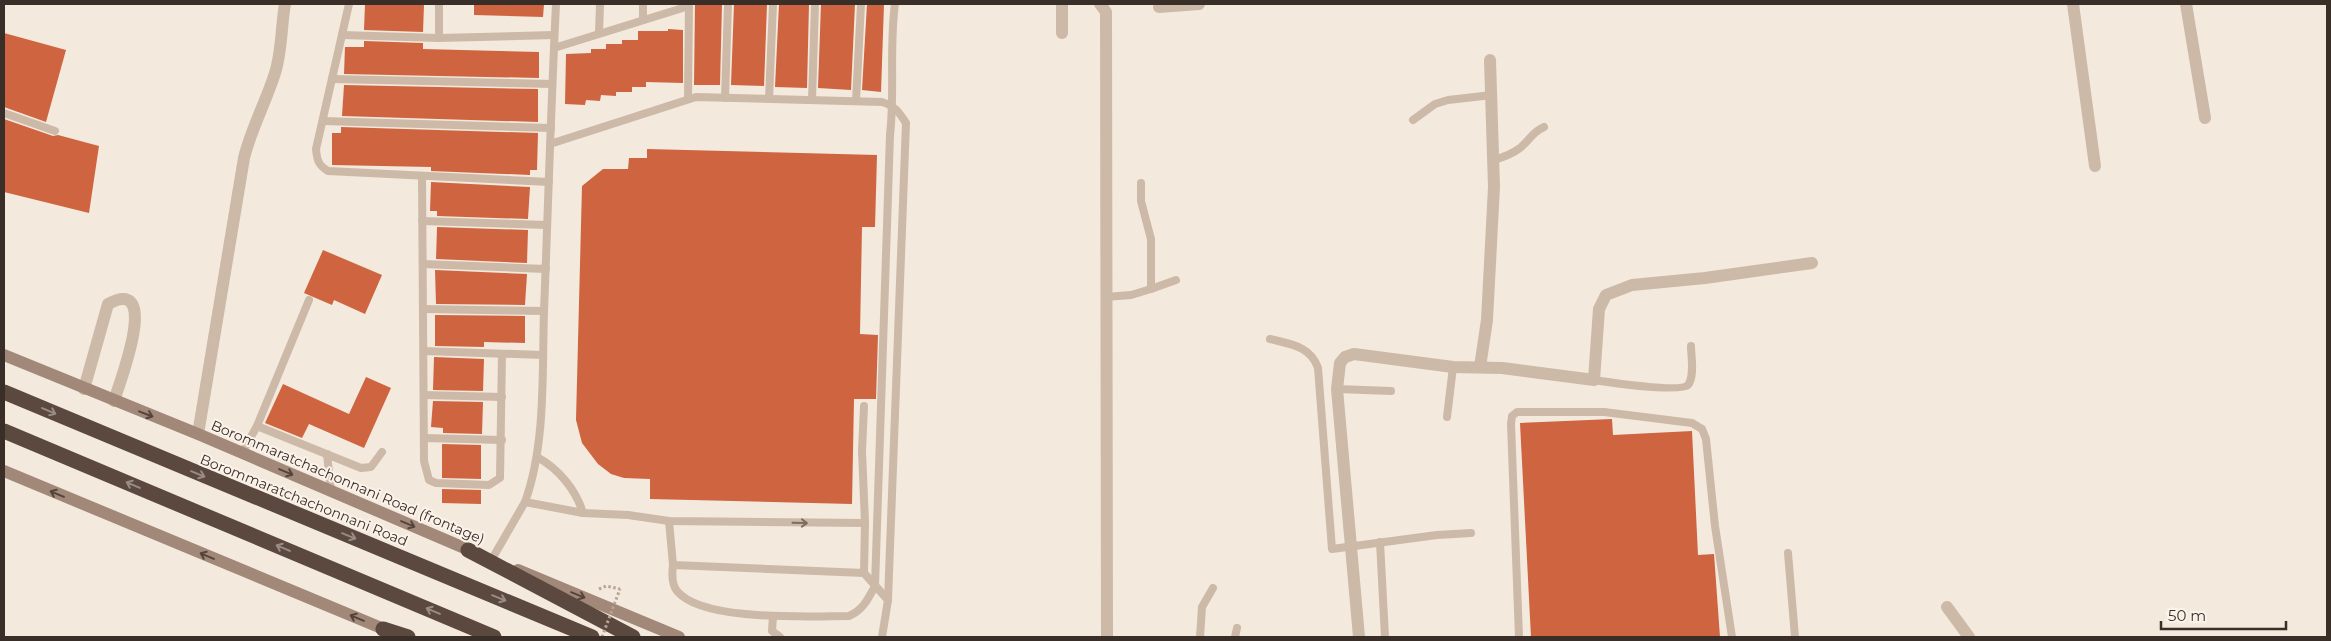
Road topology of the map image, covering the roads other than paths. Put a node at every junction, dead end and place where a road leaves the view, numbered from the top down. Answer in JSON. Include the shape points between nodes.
{"nodes":[{"id":1,"x":285,"y":4,"type":"edge"},
{"id":2,"x":349,"y":4,"type":"edge"},
{"id":3,"x":439,"y":4,"type":"edge"},
{"id":4,"x":556,"y":4,"type":"edge"},
{"id":5,"x":600,"y":4,"type":"edge"},
{"id":6,"x":643,"y":4,"type":"edge"},
{"id":7,"x":728,"y":4,"type":"edge"},
{"id":8,"x":773,"y":4,"type":"edge"},
{"id":9,"x":815,"y":4,"type":"edge"},
{"id":10,"x":861,"y":4,"type":"edge"},
{"id":11,"x":895,"y":4,"type":"edge"},
{"id":12,"x":1062,"y":4,"type":"edge"},
{"id":13,"x":1199,"y":4,"type":"edge"},
{"id":14,"x":2073,"y":4,"type":"edge"},
{"id":15,"x":2186,"y":4,"type":"edge"},
{"id":16,"x":689,"y":5,"type":"edge"},
{"id":17,"x":1107,"y":6,"type":"edge"},
{"id":18,"x":1159,"y":7,"type":"dead end"},
{"id":19,"x":642,"y":20,"type":"junction"},
{"id":20,"x":1062,"y":33,"type":"dead end"},
{"id":21,"x":599,"y":34,"type":"junction"},
{"id":22,"x":342,"y":35,"type":"junction"},
{"id":23,"x":554,"y":35,"type":"junction"},
{"id":24,"x":439,"y":38,"type":"junction"},
{"id":25,"x":554,"y":48,"type":"junction"},
{"id":26,"x":1490,"y":60,"type":"dead end"},
{"id":27,"x":332,"y":79,"type":"junction"},
{"id":28,"x":552,"y":84,"type":"junction"},
{"id":29,"x":1492,"y":95,"type":"junction"},
{"id":30,"x":725,"y":98,"type":"junction"},
{"id":31,"x":688,"y":99,"type":"junction"},
{"id":32,"x":770,"y":99,"type":"junction"},
{"id":33,"x":812,"y":100,"type":"junction"},
{"id":34,"x":856,"y":101,"type":"junction"},
{"id":35,"x":894,"y":106,"type":"junction"},
{"id":36,"x":4,"y":113,"type":"edge"},
{"id":37,"x":2205,"y":118,"type":"dead end"},
{"id":38,"x":1413,"y":120,"type":"dead end"},
{"id":39,"x":323,"y":121,"type":"junction"},
{"id":40,"x":1544,"y":127,"type":"dead end"},
{"id":41,"x":551,"y":128,"type":"junction"},
{"id":42,"x":55,"y":132,"type":"dead end"},
{"id":43,"x":550,"y":144,"type":"junction"},
{"id":44,"x":1494,"y":160,"type":"junction"},
{"id":45,"x":2095,"y":166,"type":"dead end"},
{"id":46,"x":422,"y":176,"type":"junction"},
{"id":47,"x":549,"y":182,"type":"junction"},
{"id":48,"x":1141,"y":184,"type":"dead end"},
{"id":49,"x":422,"y":221,"type":"junction"},
{"id":50,"x":548,"y":225,"type":"junction"},
{"id":51,"x":1812,"y":263,"type":"dead end"},
{"id":52,"x":423,"y":264,"type":"junction"},
{"id":53,"x":546,"y":269,"type":"junction"},
{"id":54,"x":1176,"y":280,"type":"dead end"},
{"id":55,"x":1151,"y":289,"type":"junction"},
{"id":56,"x":1106,"y":297,"type":"junction"},
{"id":57,"x":309,"y":300,"type":"dead end"},
{"id":58,"x":423,"y":309,"type":"junction"},
{"id":59,"x":544,"y":312,"type":"junction"},
{"id":60,"x":1270,"y":339,"type":"dead end"},
{"id":61,"x":1691,"y":346,"type":"dead end"},
{"id":62,"x":424,"y":351,"type":"junction"},
{"id":63,"x":502,"y":354,"type":"junction"},
{"id":64,"x":4,"y":355,"type":"edge"},
{"id":65,"x":544,"y":355,"type":"junction"},
{"id":66,"x":1454,"y":367,"type":"junction"},
{"id":67,"x":1480,"y":367,"type":"junction"},
{"id":68,"x":1594,"y":380,"type":"junction"},
{"id":69,"x":84,"y":389,"type":"junction"},
{"id":70,"x":1337,"y":389,"type":"junction"},
{"id":71,"x":1391,"y":391,"type":"dead end"},
{"id":72,"x":4,"y":392,"type":"edge"},
{"id":73,"x":424,"y":395,"type":"junction"},
{"id":74,"x":502,"y":396,"type":"junction"},
{"id":75,"x":114,"y":401,"type":"junction"},
{"id":76,"x":864,"y":406,"type":"dead end"},
{"id":77,"x":1447,"y":417,"type":"dead end"},
{"id":78,"x":257,"y":426,"type":"junction"},
{"id":79,"x":4,"y":431,"type":"edge"},
{"id":80,"x":198,"y":434,"type":"junction"},
{"id":81,"x":424,"y":438,"type":"junction"},
{"id":82,"x":502,"y":440,"type":"junction"},
{"id":83,"x":382,"y":452,"type":"dead end"},
{"id":84,"x":242,"y":453,"type":"junction"},
{"id":85,"x":327,"y":454,"type":"junction"},
{"id":86,"x":537,"y":457,"type":"junction"},
{"id":87,"x":4,"y":471,"type":"edge"},
{"id":88,"x":331,"y":491,"type":"junction"},
{"id":89,"x":525,"y":502,"type":"junction"},
{"id":90,"x":583,"y":513,"type":"junction"},
{"id":91,"x":669,"y":521,"type":"junction"},
{"id":92,"x":865,"y":523,"type":"junction"},
{"id":93,"x":1471,"y":533,"type":"dead end"},
{"id":94,"x":1380,"y":542,"type":"junction"},
{"id":95,"x":1352,"y":545,"type":"junction"},
{"id":96,"x":468,"y":550,"type":"junction"},
{"id":97,"x":1788,"y":554,"type":"dead end"},
{"id":98,"x":492,"y":559,"type":"junction"},
{"id":99,"x":672,"y":565,"type":"junction"},
{"id":100,"x":864,"y":573,"type":"junction"},
{"id":101,"x":875,"y":586,"type":"junction"},
{"id":102,"x":1213,"y":588,"type":"dead end"},
{"id":103,"x":888,"y":600,"type":"junction"},
{"id":104,"x":1947,"y":607,"type":"dead end"},
{"id":105,"x":773,"y":616,"type":"junction"},
{"id":106,"x":1237,"y":628,"type":"dead end"},
{"id":107,"x":383,"y":629,"type":"junction"},
{"id":108,"x":402,"y":637,"type":"edge"},
{"id":109,"x":408,"y":637,"type":"edge"},
{"id":110,"x":494,"y":637,"type":"edge"},
{"id":111,"x":592,"y":637,"type":"edge"},
{"id":112,"x":633,"y":637,"type":"edge"},
{"id":113,"x":679,"y":637,"type":"edge"},
{"id":114,"x":780,"y":637,"type":"edge"},
{"id":115,"x":882,"y":637,"type":"edge"},
{"id":116,"x":1107,"y":637,"type":"edge"},
{"id":117,"x":1200,"y":637,"type":"edge"},
{"id":118,"x":1234,"y":637,"type":"edge"},
{"id":119,"x":1359,"y":637,"type":"edge"},
{"id":120,"x":1385,"y":637,"type":"edge"},
{"id":121,"x":1519,"y":637,"type":"edge"},
{"id":122,"x":1732,"y":637,"type":"edge"},
{"id":123,"x":1795,"y":637,"type":"edge"},
{"id":124,"x":1969,"y":637,"type":"edge"}],
"edges":[{"from":1,"to":80,"type":"street","via":[[277,66],[244,158]]},
{"from":2,"to":22,"type":"lane"},
{"from":3,"to":24,"type":"lane"},
{"from":4,"to":23,"type":"lane"},
{"from":5,"to":21,"type":"lane"},
{"from":6,"to":19,"type":"lane"},
{"from":7,"to":30,"type":"lane"},
{"from":8,"to":32,"type":"lane"},
{"from":9,"to":33,"type":"lane"},
{"from":10,"to":34,"type":"lane"},
{"from":11,"to":35,"type":"lane","via":[[892,29]]},
{"from":12,"to":20,"type":"street"},
{"from":13,"to":18,"type":"street"},
{"from":14,"to":45,"type":"street"},
{"from":15,"to":37,"type":"street"},
{"from":16,"to":19,"type":"lane"},
{"from":16,"to":31,"type":"lane"},
{"from":17,"to":56,"type":"street"},
{"from":19,"to":21,"type":"lane"},
{"from":21,"to":25,"type":"lane"},
{"from":22,"to":24,"type":"lane"},
{"from":22,"to":27,"type":"lane"},
{"from":23,"to":24,"type":"lane"},
{"from":23,"to":25,"type":"lane"},
{"from":25,"to":28,"type":"lane"},
{"from":26,"to":29,"type":"street"},
{"from":27,"to":28,"type":"lane"},
{"from":27,"to":39,"type":"lane"},
{"from":28,"to":41,"type":"lane"},
{"from":29,"to":38,"type":"lane","via":[[1434,104]]},
{"from":29,"to":44,"type":"street"},
{"from":30,"to":31,"type":"lane"},
{"from":30,"to":32,"type":"lane"},
{"from":31,"to":43,"type":"lane"},
{"from":32,"to":33,"type":"lane"},
{"from":33,"to":34,"type":"lane"},
{"from":34,"to":35,"type":"lane"},
{"from":35,"to":101,"type":"lane","via":[[890,135]]},
{"from":35,"to":103,"type":"lane","via":[[906,123]]},
{"from":36,"to":42,"type":"lane"},
{"from":39,"to":41,"type":"lane"},
{"from":39,"to":46,"type":"lane","via":[[316,149],[321,167],[328,171]]},
{"from":40,"to":44,"type":"lane","via":[[1532,133],[1514,152]]},
{"from":41,"to":43,"type":"lane"},
{"from":43,"to":47,"type":"lane"},
{"from":44,"to":67,"type":"street","via":[[1487,320]]},
{"from":46,"to":47,"type":"lane"},
{"from":46,"to":49,"type":"lane"},
{"from":47,"to":50,"type":"lane"},
{"from":48,"to":55,"type":"lane","via":[[1151,240]]},
{"from":49,"to":50,"type":"lane"},
{"from":49,"to":52,"type":"lane"},
{"from":50,"to":53,"type":"lane"},
{"from":51,"to":68,"type":"street","via":[[1632,285],[1606,295],[1599,309]]},
{"from":52,"to":53,"type":"lane"},
{"from":52,"to":58,"type":"lane"},
{"from":53,"to":59,"type":"lane"},
{"from":54,"to":55,"type":"lane"},
{"from":55,"to":56,"type":"lane","via":[[1132,295]]},
{"from":56,"to":116,"type":"street"},
{"from":57,"to":78,"type":"lane"},
{"from":58,"to":59,"type":"lane"},
{"from":58,"to":62,"type":"lane"},
{"from":59,"to":65,"type":"lane"},
{"from":60,"to":95,"type":"lane","via":[[1298,346],[1315,358],[1332,550]]},
{"from":61,"to":68,"type":"lane","via":[[1691,376],[1683,388]]},
{"from":62,"to":63,"type":"lane"},
{"from":62,"to":73,"type":"lane"},
{"from":63,"to":65,"type":"lane"},
{"from":63,"to":74,"type":"lane"},
{"from":64,"to":69,"type":"main road","name":"Borommaratchachonnani Road (frontage)"},
{"from":65,"to":86,"type":"lane"},
{"from":66,"to":67,"type":"street"},
{"from":66,"to":70,"type":"street","via":[[1354,354],[1340,363]]},
{"from":66,"to":77,"type":"lane"},
{"from":67,"to":68,"type":"street"},
{"from":69,"to":75,"type":"main road","name":"Borommaratchachonnani Road (frontage)"},
{"from":69,"to":75,"type":"street","via":[[108,304],[118,299],[128,300],[137,313],[135,328]]},
{"from":70,"to":71,"type":"lane"},
{"from":70,"to":95,"type":"street"},
{"from":72,"to":111,"type":"highway","name":"Borommaratchachonnani Road","one_way":true},
{"from":73,"to":74,"type":"lane"},
{"from":73,"to":81,"type":"lane"},
{"from":74,"to":82,"type":"lane"},
{"from":75,"to":80,"type":"main road","name":"Borommaratchachonnani Road (frontage)","one_way":true},
{"from":76,"to":92,"type":"lane"},
{"from":78,"to":84,"type":"lane"},
{"from":78,"to":85,"type":"lane"},
{"from":110,"to":79,"type":"highway","one_way":true},
{"from":80,"to":84,"type":"main road","name":"Borommaratchachonnani Road (frontage)"},
{"from":81,"to":82,"type":"lane"},
{"from":81,"to":82,"type":"lane","via":[[424,461],[429,480],[489,485],[500,478]]},
{"from":83,"to":85,"type":"lane","via":[[371,467],[366,468]]},
{"from":84,"to":88,"type":"main road","name":"Borommaratchachonnani Road (frontage)","one_way":true},
{"from":85,"to":88,"type":"lane"},
{"from":86,"to":89,"type":"lane"},
{"from":86,"to":90,"type":"lane","via":[[550,464],[563,478]]},
{"from":107,"to":87,"type":"main road","one_way":true},
{"from":88,"to":96,"type":"main road","name":"Borommaratchachonnani Road (frontage)","one_way":true},
{"from":89,"to":90,"type":"lane"},
{"from":89,"to":98,"type":"lane"},
{"from":90,"to":91,"type":"lane"},
{"from":91,"to":92,"type":"lane","one_way":true},
{"from":91,"to":99,"type":"lane"},
{"from":92,"to":100,"type":"lane"},
{"from":93,"to":94,"type":"lane"},
{"from":94,"to":95,"type":"lane"},
{"from":94,"to":120,"type":"lane"},
{"from":95,"to":119,"type":"street"},
{"from":96,"to":98,"type":"main road","name":"Borommaratchachonnani Road (frontage)"},
{"from":96,"to":112,"type":"highway"},
{"from":97,"to":123,"type":"lane"},
{"from":98,"to":113,"type":"main road","name":"Borommaratchachonnani Road (frontage)","one_way":true},
{"from":99,"to":100,"type":"lane"},
{"from":99,"to":105,"type":"lane","via":[[672,581],[677,591],[696,603],[714,610]]},
{"from":100,"to":101,"type":"lane"},
{"from":101,"to":103,"type":"lane"},
{"from":101,"to":105,"type":"lane","via":[[866,603],[849,616]]},
{"from":102,"to":117,"type":"lane","via":[[1202,607]]},
{"from":103,"to":115,"type":"lane"},
{"from":104,"to":124,"type":"street"},
{"from":105,"to":114,"type":"lane","via":[[772,631]]},
{"from":106,"to":118,"type":"lane"},
{"from":107,"to":108,"type":"main road"},
{"from":107,"to":109,"type":"highway"},
{"from":121,"to":122,"type":"lane","via":[[1511,424],[1516,412],[1604,412],[1692,423],[1702,429],[1706,439]]}]}
